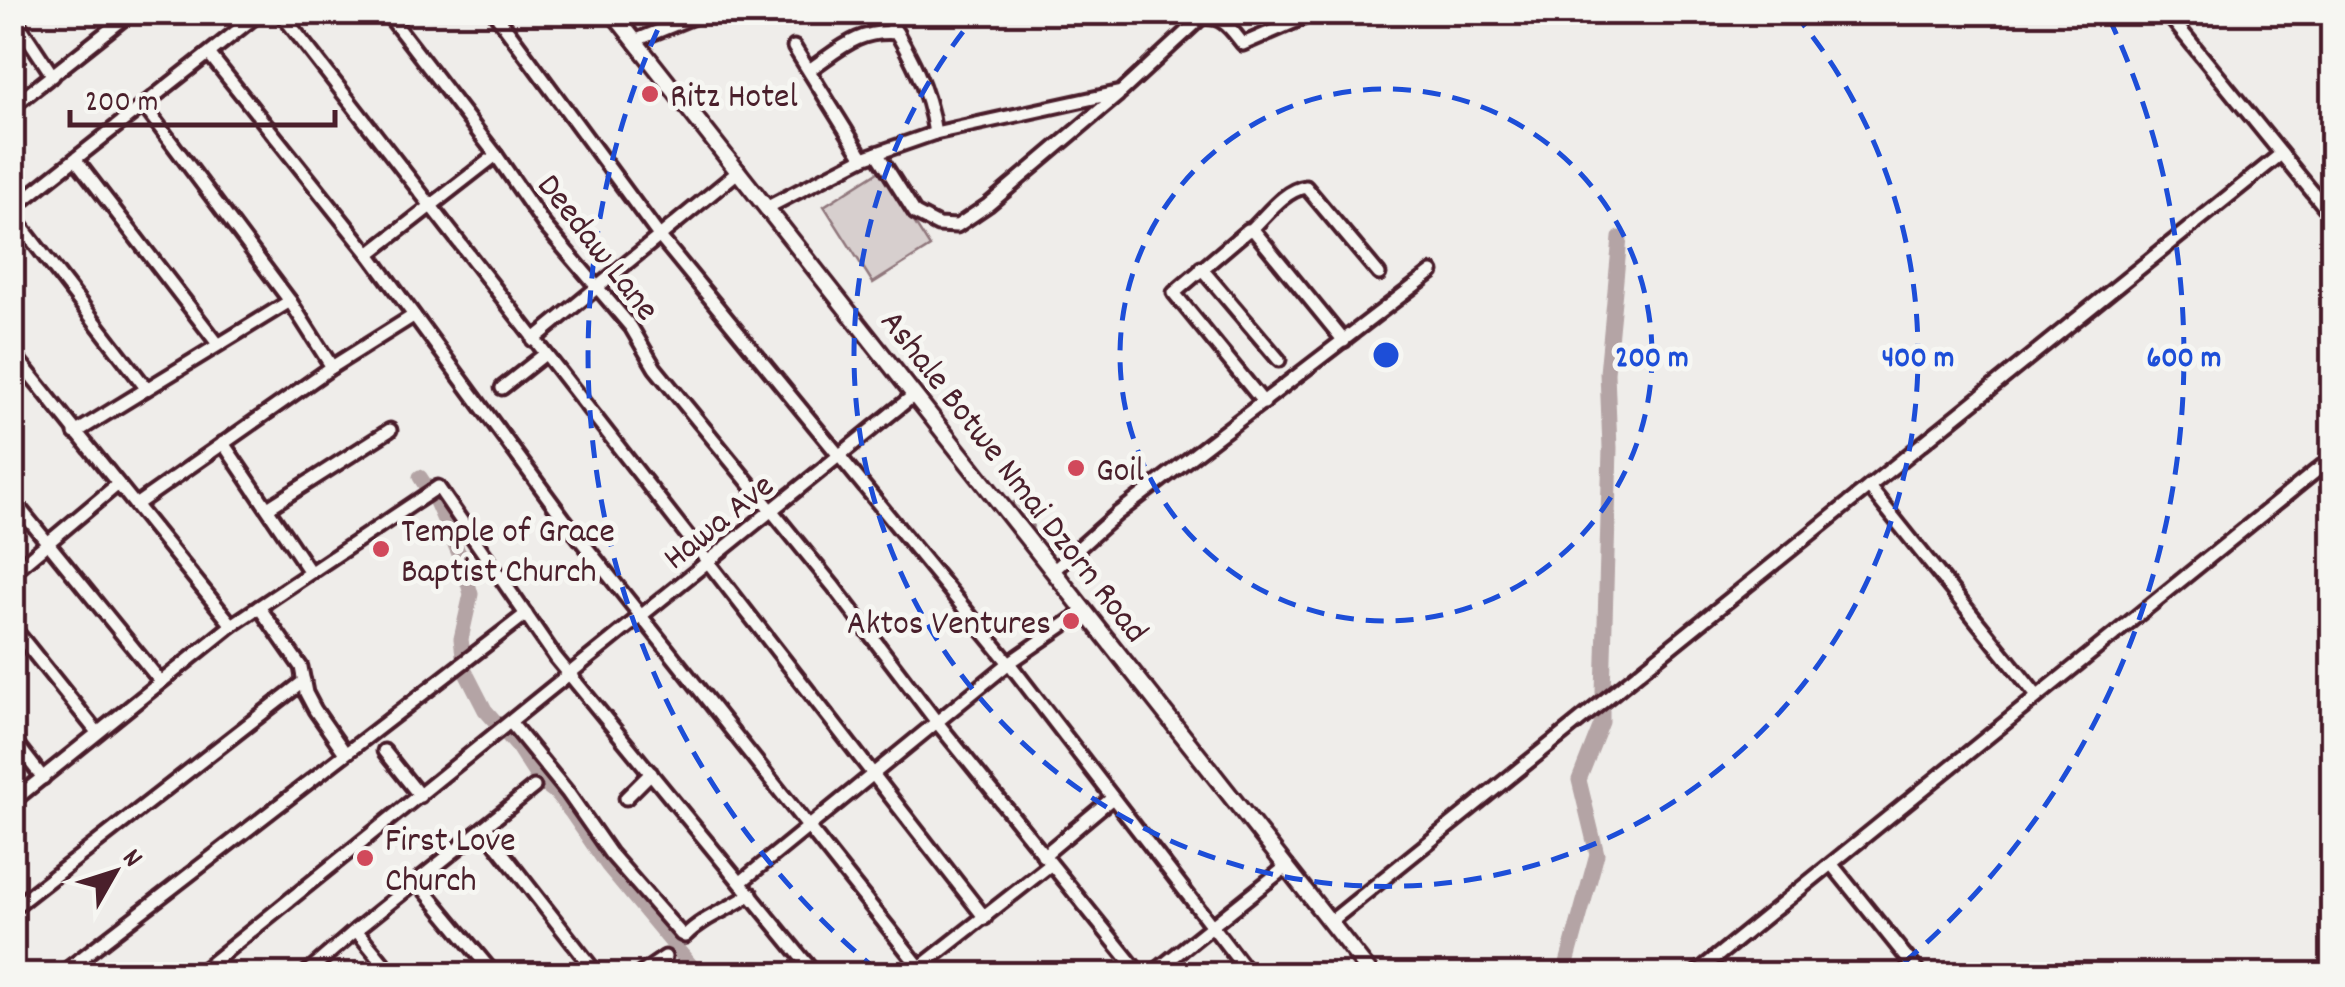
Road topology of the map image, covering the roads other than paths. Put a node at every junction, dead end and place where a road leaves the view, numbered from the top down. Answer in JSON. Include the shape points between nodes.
{"nodes":[{"id":1,"x":132,"y":12,"type":"edge"},
{"id":2,"x":261,"y":12,"type":"edge"},
{"id":3,"x":280,"y":12,"type":"edge"},
{"id":4,"x":386,"y":12,"type":"edge"},
{"id":5,"x":494,"y":12,"type":"edge"},
{"id":6,"x":612,"y":12,"type":"edge"},
{"id":7,"x":706,"y":12,"type":"edge"},
{"id":8,"x":884,"y":12,"type":"edge"},
{"id":9,"x":1317,"y":12,"type":"edge"},
{"id":10,"x":2166,"y":12,"type":"edge"},
{"id":11,"x":12,"y":14,"type":"edge"},
{"id":12,"x":896,"y":32,"type":"junction"},
{"id":13,"x":634,"y":41,"type":"junction"},
{"id":14,"x":794,"y":47,"type":"dead end"},
{"id":15,"x":210,"y":55,"type":"junction"},
{"id":16,"x":809,"y":70,"type":"junction"},
{"id":17,"x":52,"y":76,"type":"junction"},
{"id":18,"x":1121,"y":92,"type":"junction"},
{"id":19,"x":144,"y":106,"type":"junction"},
{"id":20,"x":12,"y":107,"type":"edge"},
{"id":21,"x":935,"y":132,"type":"junction"},
{"id":22,"x":877,"y":153,"type":"junction"},
{"id":23,"x":2282,"y":154,"type":"junction"},
{"id":24,"x":496,"y":155,"type":"junction"},
{"id":25,"x":863,"y":158,"type":"junction"},
{"id":26,"x":76,"y":160,"type":"junction"},
{"id":27,"x":739,"y":171,"type":"junction"},
{"id":28,"x":768,"y":207,"type":"junction"},
{"id":29,"x":432,"y":208,"type":"junction"},
{"id":30,"x":12,"y":211,"type":"edge"},
{"id":31,"x":2332,"y":216,"type":"edge"},
{"id":32,"x":1251,"y":230,"type":"junction"},
{"id":33,"x":660,"y":236,"type":"junction"},
{"id":34,"x":369,"y":254,"type":"junction"},
{"id":35,"x":1202,"y":268,"type":"junction"},
{"id":36,"x":1432,"y":272,"type":"dead end"},
{"id":37,"x":1380,"y":274,"type":"dead end"},
{"id":38,"x":600,"y":288,"type":"junction"},
{"id":39,"x":290,"y":301,"type":"junction"},
{"id":40,"x":413,"y":316,"type":"junction"},
{"id":41,"x":533,"y":340,"type":"junction"},
{"id":42,"x":1344,"y":341,"type":"junction"},
{"id":43,"x":218,"y":344,"type":"junction"},
{"id":44,"x":12,"y":352,"type":"edge"},
{"id":45,"x":545,"y":354,"type":"junction"},
{"id":46,"x":1279,"y":360,"type":"dead end"},
{"id":47,"x":332,"y":367,"type":"junction"},
{"id":48,"x":146,"y":388,"type":"junction"},
{"id":49,"x":502,"y":388,"type":"dead end"},
{"id":50,"x":914,"y":395,"type":"junction"},
{"id":51,"x":1264,"y":403,"type":"junction"},
{"id":52,"x":390,"y":430,"type":"dead end"},
{"id":53,"x":76,"y":432,"type":"junction"},
{"id":54,"x":223,"y":442,"type":"junction"},
{"id":55,"x":842,"y":455,"type":"junction"},
{"id":56,"x":2332,"y":458,"type":"edge"},
{"id":57,"x":118,"y":484,"type":"junction"},
{"id":58,"x":1869,"y":487,"type":"junction"},
{"id":59,"x":12,"y":499,"type":"edge"},
{"id":60,"x":137,"y":504,"type":"junction"},
{"id":61,"x":268,"y":508,"type":"junction"},
{"id":62,"x":772,"y":510,"type":"junction"},
{"id":63,"x":48,"y":543,"type":"junction"},
{"id":64,"x":709,"y":562,"type":"junction"},
{"id":65,"x":1053,"y":571,"type":"junction"},
{"id":66,"x":310,"y":572,"type":"junction"},
{"id":67,"x":12,"y":574,"type":"edge"},
{"id":68,"x":259,"y":607,"type":"junction"},
{"id":69,"x":1084,"y":611,"type":"junction"},
{"id":70,"x":526,"y":614,"type":"junction"},
{"id":71,"x":642,"y":616,"type":"junction"},
{"id":72,"x":232,"y":625,"type":"junction"},
{"id":73,"x":12,"y":626,"type":"edge"},
{"id":74,"x":1009,"y":663,"type":"junction"},
{"id":75,"x":570,"y":676,"type":"junction"},
{"id":76,"x":304,"y":680,"type":"junction"},
{"id":77,"x":161,"y":682,"type":"junction"},
{"id":78,"x":2037,"y":696,"type":"junction"},
{"id":79,"x":936,"y":721,"type":"junction"},
{"id":80,"x":506,"y":727,"type":"junction"},
{"id":81,"x":97,"y":732,"type":"junction"},
{"id":82,"x":12,"y":738,"type":"edge"},
{"id":83,"x":384,"y":751,"type":"dead end"},
{"id":84,"x":345,"y":753,"type":"junction"},
{"id":85,"x":650,"y":773,"type":"junction"},
{"id":86,"x":873,"y":775,"type":"junction"},
{"id":87,"x":43,"y":778,"type":"junction"},
{"id":88,"x":534,"y":787,"type":"dead end"},
{"id":89,"x":420,"y":796,"type":"junction"},
{"id":90,"x":626,"y":798,"type":"dead end"},
{"id":91,"x":1111,"y":799,"type":"junction"},
{"id":92,"x":12,"y":802,"type":"edge"},
{"id":93,"x":483,"y":828,"type":"junction"},
{"id":94,"x":808,"y":828,"type":"junction"},
{"id":95,"x":1047,"y":860,"type":"junction"},
{"id":96,"x":1286,"y":866,"type":"junction"},
{"id":97,"x":1832,"y":866,"type":"junction"},
{"id":98,"x":417,"y":881,"type":"junction"},
{"id":99,"x":741,"y":882,"type":"junction"},
{"id":100,"x":750,"y":894,"type":"junction"},
{"id":101,"x":12,"y":909,"type":"edge"},
{"id":102,"x":985,"y":918,"type":"junction"},
{"id":103,"x":1330,"y":922,"type":"junction"},
{"id":104,"x":1212,"y":926,"type":"junction"},
{"id":105,"x":356,"y":930,"type":"junction"},
{"id":106,"x":665,"y":958,"type":"dead end"},
{"id":107,"x":806,"y":963,"type":"junction"},
{"id":108,"x":922,"y":971,"type":"edge"},
{"id":109,"x":61,"y":974,"type":"edge"},
{"id":110,"x":198,"y":974,"type":"edge"},
{"id":111,"x":305,"y":974,"type":"edge"},
{"id":112,"x":392,"y":974,"type":"edge"},
{"id":113,"x":494,"y":974,"type":"edge"},
{"id":114,"x":597,"y":974,"type":"edge"},
{"id":115,"x":640,"y":974,"type":"edge"},
{"id":116,"x":791,"y":974,"type":"edge"},
{"id":117,"x":815,"y":974,"type":"edge"},
{"id":118,"x":1140,"y":974,"type":"edge"},
{"id":119,"x":1152,"y":974,"type":"edge"},
{"id":120,"x":1249,"y":974,"type":"edge"},
{"id":121,"x":1371,"y":974,"type":"edge"},
{"id":122,"x":1694,"y":974,"type":"edge"},
{"id":123,"x":1920,"y":974,"type":"edge"}],
"edges":[{"from":1,"to":17,"type":"street"},
{"from":2,"to":15,"type":"street"},
{"from":3,"to":29,"type":"street"},
{"from":4,"to":24,"type":"street","name":"Deedaw Lane"},
{"from":5,"to":33,"type":"street"},
{"from":6,"to":13,"type":"main road","name":"Ashale Botwe Nmai Dzorn Road"},
{"from":7,"to":13,"type":"street"},
{"from":8,"to":12,"type":"street"},
{"from":9,"to":18,"type":"street","via":[[1244,44],[1224,21],[1201,18]]},
{"from":10,"to":23,"type":"street"},
{"from":11,"to":17,"type":"street"},
{"from":12,"to":16,"type":"street","via":[[862,34]]},
{"from":12,"to":21,"type":"street","via":[[918,68]]},
{"from":13,"to":27,"type":"main road","name":"Ashale Botwe Nmai Dzorn Road"},
{"from":14,"to":16,"type":"street"},
{"from":15,"to":19,"type":"street"},
{"from":15,"to":34,"type":"street"},
{"from":16,"to":25,"type":"street"},
{"from":17,"to":20,"type":"street"},
{"from":18,"to":21,"type":"street"},
{"from":18,"to":22,"type":"street","via":[[957,226],[938,226],[915,213]]},
{"from":19,"to":26,"type":"street"},
{"from":19,"to":39,"type":"street"},
{"from":21,"to":22,"type":"street"},
{"from":22,"to":25,"type":"street"},
{"from":23,"to":31,"type":"street"},
{"from":23,"to":58,"type":"street"},
{"from":24,"to":29,"type":"street"},
{"from":24,"to":38,"type":"street","name":"Deedaw Lane","via":[[545,226]]},
{"from":25,"to":28,"type":"street"},
{"from":26,"to":30,"type":"street"},
{"from":26,"to":43,"type":"street"},
{"from":27,"to":28,"type":"main road","name":"Ashale Botwe Nmai Dzorn Road"},
{"from":27,"to":33,"type":"street"},
{"from":28,"to":50,"type":"main road","name":"Ashale Botwe Nmai Dzorn Road"},
{"from":29,"to":34,"type":"street"},
{"from":29,"to":41,"type":"street"},
{"from":30,"to":48,"type":"street"},
{"from":32,"to":35,"type":"street"},
{"from":32,"to":37,"type":"street","via":[[1306,187]]},
{"from":32,"to":42,"type":"street"},
{"from":33,"to":38,"type":"street"},
{"from":33,"to":55,"type":"street"},
{"from":34,"to":40,"type":"street"},
{"from":35,"to":46,"type":"street"},
{"from":35,"to":51,"type":"street","via":[[1174,293]]},
{"from":36,"to":42,"type":"street"},
{"from":38,"to":41,"type":"street"},
{"from":38,"to":62,"type":"street","name":"Deedaw Lane"},
{"from":39,"to":43,"type":"street"},
{"from":39,"to":47,"type":"street"},
{"from":40,"to":47,"type":"street"},
{"from":40,"to":71,"type":"street"},
{"from":41,"to":45,"type":"street"},
{"from":42,"to":51,"type":"street"},
{"from":43,"to":48,"type":"street"},
{"from":44,"to":53,"type":"street"},
{"from":45,"to":49,"type":"street"},
{"from":45,"to":64,"type":"street"},
{"from":47,"to":54,"type":"street"},
{"from":48,"to":53,"type":"street"},
{"from":50,"to":55,"type":"street","name":"Hawa Ave"},
{"from":50,"to":65,"type":"main road","name":"Ashale Botwe Nmai Dzorn Road"},
{"from":51,"to":65,"type":"street"},
{"from":52,"to":61,"type":"street"},
{"from":53,"to":57,"type":"street"},
{"from":54,"to":60,"type":"street"},
{"from":54,"to":61,"type":"street"},
{"from":55,"to":62,"type":"street","name":"Hawa Ave"},
{"from":55,"to":74,"type":"street"},
{"from":56,"to":78,"type":"street"},
{"from":57,"to":60,"type":"street"},
{"from":57,"to":63,"type":"street"},
{"from":58,"to":78,"type":"street"},
{"from":58,"to":103,"type":"street"},
{"from":59,"to":63,"type":"street"},
{"from":60,"to":72,"type":"street"},
{"from":61,"to":66,"type":"street"},
{"from":62,"to":64,"type":"street","name":"Hawa Ave"},
{"from":62,"to":79,"type":"street","name":"Deedaw Lane"},
{"from":63,"to":67,"type":"street"},
{"from":63,"to":77,"type":"street"},
{"from":64,"to":71,"type":"street","name":"Hawa Ave"},
{"from":64,"to":86,"type":"street"},
{"from":65,"to":69,"type":"main road","name":"Ashale Botwe Nmai Dzorn Road"},
{"from":66,"to":68,"type":"street"},
{"from":66,"to":70,"type":"street","via":[[438,488]]},
{"from":68,"to":72,"type":"street"},
{"from":68,"to":76,"type":"street"},
{"from":69,"to":74,"type":"street"},
{"from":69,"to":96,"type":"main road","name":"Ashale Botwe Nmai Dzorn Road"},
{"from":70,"to":75,"type":"street"},
{"from":70,"to":84,"type":"street"},
{"from":71,"to":75,"type":"street","name":"Hawa Ave"},
{"from":71,"to":94,"type":"street"},
{"from":72,"to":77,"type":"street"},
{"from":73,"to":81,"type":"street"},
{"from":74,"to":79,"type":"street"},
{"from":74,"to":91,"type":"street"},
{"from":75,"to":80,"type":"street","name":"Hawa Ave"},
{"from":75,"to":85,"type":"street"},
{"from":76,"to":84,"type":"street","via":[[315,710]]},
{"from":76,"to":101,"type":"street"},
{"from":77,"to":81,"type":"street"},
{"from":78,"to":97,"type":"street"},
{"from":79,"to":86,"type":"street"},
{"from":79,"to":95,"type":"street","name":"Deedaw Lane"},
{"from":80,"to":89,"type":"street","name":"Hawa Ave"},
{"from":80,"to":100,"type":"street","via":[[681,934]]},
{"from":81,"to":87,"type":"street"},
{"from":82,"to":87,"type":"street"},
{"from":83,"to":89,"type":"street"},
{"from":84,"to":109,"type":"street"},
{"from":85,"to":90,"type":"street"},
{"from":85,"to":99,"type":"street"},
{"from":86,"to":94,"type":"street"},
{"from":86,"to":102,"type":"street"},
{"from":87,"to":92,"type":"street"},
{"from":88,"to":93,"type":"street"},
{"from":89,"to":110,"type":"street","name":"Hawa Ave"},
{"from":91,"to":95,"type":"street"},
{"from":91,"to":104,"type":"street"},
{"from":93,"to":98,"type":"street"},
{"from":93,"to":114,"type":"street"},
{"from":94,"to":99,"type":"street"},
{"from":94,"to":108,"type":"street"},
{"from":95,"to":102,"type":"street"},
{"from":95,"to":118,"type":"street","name":"Deedaw Lane"},
{"from":96,"to":103,"type":"main road","name":"Ashale Botwe Nmai Dzorn Road"},
{"from":96,"to":104,"type":"street"},
{"from":97,"to":122,"type":"street"},
{"from":97,"to":123,"type":"street"},
{"from":98,"to":105,"type":"street"},
{"from":98,"to":113,"type":"street"},
{"from":99,"to":100,"type":"street"},
{"from":100,"to":107,"type":"street"},
{"from":102,"to":108,"type":"street"},
{"from":103,"to":121,"type":"main road","name":"Ashale Botwe Nmai Dzorn Road"},
{"from":104,"to":119,"type":"street"},
{"from":104,"to":120,"type":"street"},
{"from":105,"to":111,"type":"street"},
{"from":105,"to":112,"type":"street"},
{"from":106,"to":115,"type":"street"},
{"from":107,"to":116,"type":"street"},
{"from":107,"to":117,"type":"street"}]}
